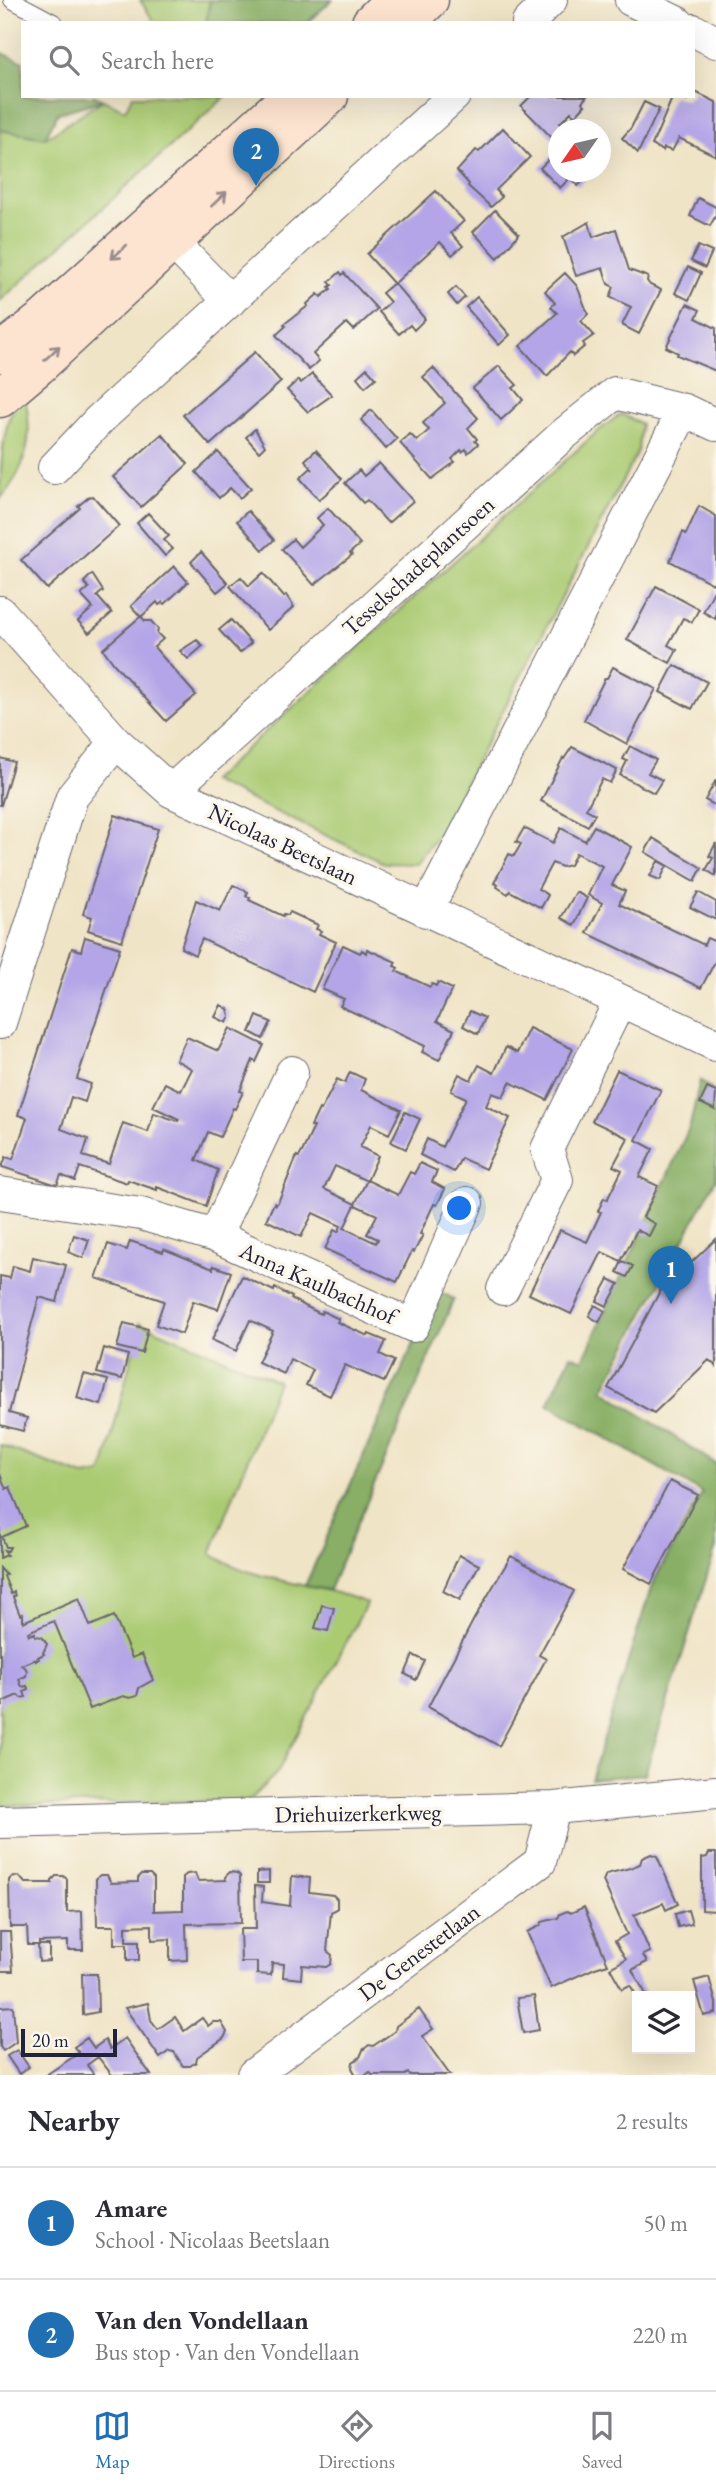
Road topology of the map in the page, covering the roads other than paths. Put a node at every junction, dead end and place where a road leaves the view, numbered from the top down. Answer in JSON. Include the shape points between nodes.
{"nodes":[{"id":1,"x":12,"y":0,"type":"edge"},
{"id":2,"x":394,"y":0,"type":"edge"},
{"id":3,"x":429,"y":0,"type":"edge"},
{"id":4,"x":551,"y":0,"type":"edge"},
{"id":5,"x":631,"y":0,"type":"edge"},
{"id":6,"x":51,"y":21,"type":"edge"},
{"id":7,"x":373,"y":21,"type":"edge"},
{"id":8,"x":408,"y":21,"type":"edge"},
{"id":9,"x":530,"y":21,"type":"edge"},
{"id":10,"x":674,"y":21,"type":"edge"},
{"id":11,"x":695,"y":31,"type":"edge"},
{"id":12,"x":716,"y":42,"type":"edge"},
{"id":13,"x":288,"y":98,"type":"edge"},
{"id":14,"x":327,"y":98,"type":"edge"},
{"id":15,"x":452,"y":98,"type":"edge"},
{"id":16,"x":162,"y":232,"type":"junction"},
{"id":17,"x":230,"y":301,"type":"junction"},
{"id":18,"x":0,"y":353,"type":"edge"},
{"id":19,"x":0,"y":398,"type":"edge"},
{"id":20,"x":684,"y":410,"type":"junction"},
{"id":21,"x":716,"y":425,"type":"edge"},
{"id":22,"x":54,"y":468,"type":"dead end"},
{"id":23,"x":0,"y":612,"type":"edge"},
{"id":24,"x":116,"y":743,"type":"junction"},
{"id":25,"x":171,"y":791,"type":"junction"},
{"id":26,"x":426,"y":911,"type":"junction"},
{"id":27,"x":620,"y":1001,"type":"junction"},
{"id":28,"x":0,"y":1023,"type":"edge"},
{"id":29,"x":716,"y":1045,"type":"edge"},
{"id":30,"x":292,"y":1072,"type":"dead end"},
{"id":31,"x":0,"y":1193,"type":"edge"},
{"id":32,"x":467,"y":1203,"type":"dead end"},
{"id":33,"x":215,"y":1236,"type":"junction"},
{"id":34,"x":503,"y":1289,"type":"dead end"},
{"id":35,"x":716,"y":1792,"type":"edge"},
{"id":36,"x":554,"y":1808,"type":"junction"},
{"id":37,"x":0,"y":1822,"type":"edge"},
{"id":38,"x":295,"y":2043,"type":"junction"},
{"id":39,"x":253,"y":2075,"type":"edge"},
{"id":40,"x":293,"y":2075,"type":"edge"}],
"edges":[{"from":1,"to":6,"type":"lane"},
{"from":2,"to":7,"type":"main road"},
{"from":3,"to":8,"type":"main road"},
{"from":4,"to":9,"type":"street"},
{"from":5,"to":10,"type":"street"},
{"from":11,"to":12,"type":"street"},
{"from":13,"to":16,"type":"main road"},
{"from":16,"to":14,"type":"main road","one_way":true},
{"from":15,"to":17,"type":"street"},
{"from":16,"to":17,"type":"street"},
{"from":16,"to":18,"type":"main road","one_way":true},
{"from":19,"to":16,"type":"main road","one_way":true,"via":[[38,366]]},
{"from":17,"to":22,"type":"street","via":[[99,420]]},
{"from":20,"to":21,"type":"street","name":"Tesselschadeplantsoen"},
{"from":20,"to":25,"type":"street","name":"Tesselschadeplantsoen","via":[[615,393]]},
{"from":20,"to":26,"type":"street"},
{"from":23,"to":24,"type":"street","name":"Nicolaas Beetslaan"},
{"from":24,"to":25,"type":"street","name":"Nicolaas Beetslaan"},
{"from":24,"to":28,"type":"street","via":[[72,797]]},
{"from":25,"to":26,"type":"street","name":"Nicolaas Beetslaan"},
{"from":26,"to":27,"type":"street","name":"Nicolaas Beetslaan"},
{"from":27,"to":29,"type":"street","name":"Nicolaas Beetslaan"},
{"from":27,"to":34,"type":"street","via":[[547,1149],[557,1180]]},
{"from":30,"to":33,"type":"street","name":"Anna Kaulbachhof"},
{"from":31,"to":33,"type":"street","name":"Anna Kaulbachhof","via":[[141,1214]]},
{"from":32,"to":33,"type":"street","name":"Anna Kaulbachhof","via":[[413,1326]]},
{"from":35,"to":36,"type":"street","name":"Driehuizerkerkweg"},
{"from":36,"to":37,"type":"street","name":"Driehuizerkerkweg"},
{"from":36,"to":38,"type":"street","name":"De Genestetlaan","via":[[540,1862]]},
{"from":38,"to":39,"type":"street","name":"De Genestetlaan"},
{"from":38,"to":40,"type":"street"}]}
